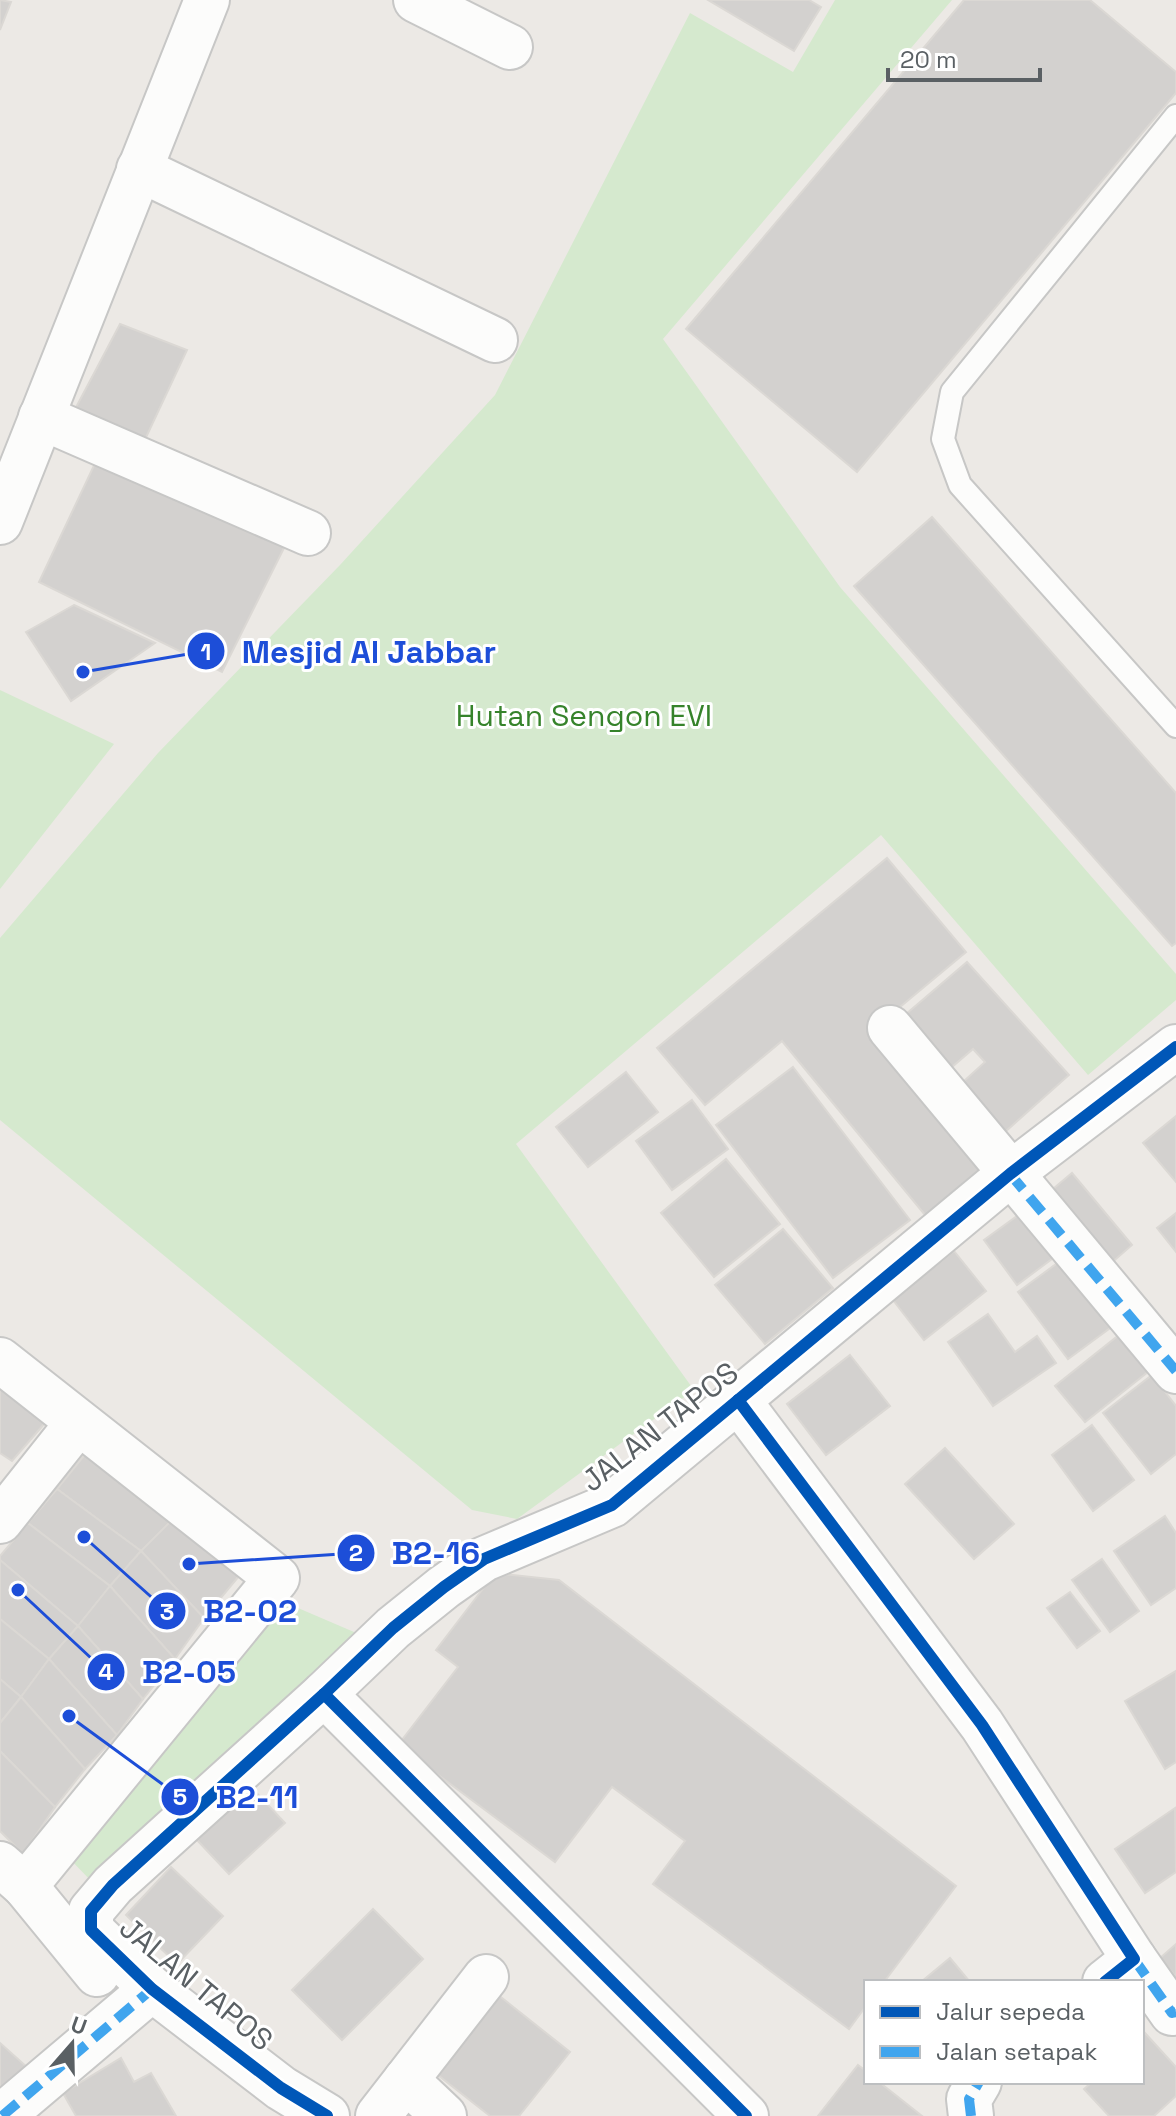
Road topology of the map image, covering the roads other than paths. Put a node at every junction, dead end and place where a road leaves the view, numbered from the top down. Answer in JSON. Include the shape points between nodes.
{"nodes":[{"id":1,"x":207,"y":0,"type":"edge"},
{"id":2,"x":416,"y":0,"type":"edge"},
{"id":3,"x":510,"y":47,"type":"dead end"},
{"id":4,"x":1176,"y":116,"type":"edge"},
{"id":5,"x":139,"y":169,"type":"junction"},
{"id":6,"x":495,"y":340,"type":"dead end"},
{"id":7,"x":41,"y":417,"type":"junction"},
{"id":8,"x":0,"y":522,"type":"edge"},
{"id":9,"x":308,"y":533,"type":"dead end"},
{"id":10,"x":1176,"y":726,"type":"edge"},
{"id":11,"x":890,"y":1028,"type":"dead end"},
{"id":12,"x":1176,"y":1047,"type":"edge"},
{"id":13,"x":1010,"y":1174,"type":"junction"},
{"id":14,"x":0,"y":1360,"type":"edge"},
{"id":15,"x":1176,"y":1371,"type":"edge"},
{"id":16,"x":738,"y":1400,"type":"junction"},
{"id":17,"x":78,"y":1423,"type":"junction"},
{"id":18,"x":0,"y":1521,"type":"edge"},
{"id":19,"x":324,"y":1694,"type":"junction"},
{"id":20,"x":12,"y":1875,"type":"edge"},
{"id":21,"x":1120,"y":1971,"type":"edge"},
{"id":22,"x":486,"y":1977,"type":"dead end"},
{"id":23,"x":101,"y":1978,"type":"dead end"},
{"id":24,"x":152,"y":1989,"type":"junction"},
{"id":25,"x":1144,"y":1990,"type":"edge"},
{"id":26,"x":1176,"y":2012,"type":"edge"},
{"id":27,"x":406,"y":2080,"type":"junction"},
{"id":28,"x":978,"y":2084,"type":"edge"},
{"id":29,"x":2,"y":2116,"type":"edge"},
{"id":30,"x":327,"y":2116,"type":"edge"},
{"id":31,"x":378,"y":2116,"type":"edge"},
{"id":32,"x":444,"y":2116,"type":"edge"},
{"id":33,"x":746,"y":2116,"type":"edge"},
{"id":34,"x":971,"y":2116,"type":"edge"}],
"edges":[{"from":1,"to":5,"type":"street"},
{"from":2,"to":3,"type":"street"},
{"from":4,"to":10,"type":"lane","via":[[952,392],[943,439],[960,485]]},
{"from":5,"to":6,"type":"street"},
{"from":5,"to":7,"type":"street"},
{"from":7,"to":8,"type":"street"},
{"from":7,"to":9,"type":"street"},
{"from":11,"to":13,"type":"street"},
{"from":12,"to":13,"type":"street","name":"JALAN TAPOS"},
{"from":13,"to":15,"type":"street"},
{"from":13,"to":16,"type":"street","name":"JALAN TAPOS"},
{"from":14,"to":17,"type":"street"},
{"from":16,"to":19,"type":"street","name":"JALAN TAPOS","via":[[612,1505],[484,1559],[444,1587]]},
{"from":16,"to":21,"type":"street","via":[[982,1725]]},
{"from":17,"to":18,"type":"street"},
{"from":17,"to":20,"type":"street","via":[[277,1578]]},
{"from":19,"to":24,"type":"street","name":"JALAN TAPOS","via":[[113,1885],[91,1911],[91,1930]]},
{"from":19,"to":33,"type":"street"},
{"from":20,"to":23,"type":"street"},
{"from":22,"to":27,"type":"street"},
{"from":24,"to":29,"type":"street"},
{"from":24,"to":30,"type":"street","name":"JALAN TAPOS","via":[[281,2088]]},
{"from":25,"to":26,"type":"street"},
{"from":27,"to":31,"type":"street"},
{"from":27,"to":32,"type":"street"},
{"from":28,"to":34,"type":"street","via":[[969,2099]]}]}
